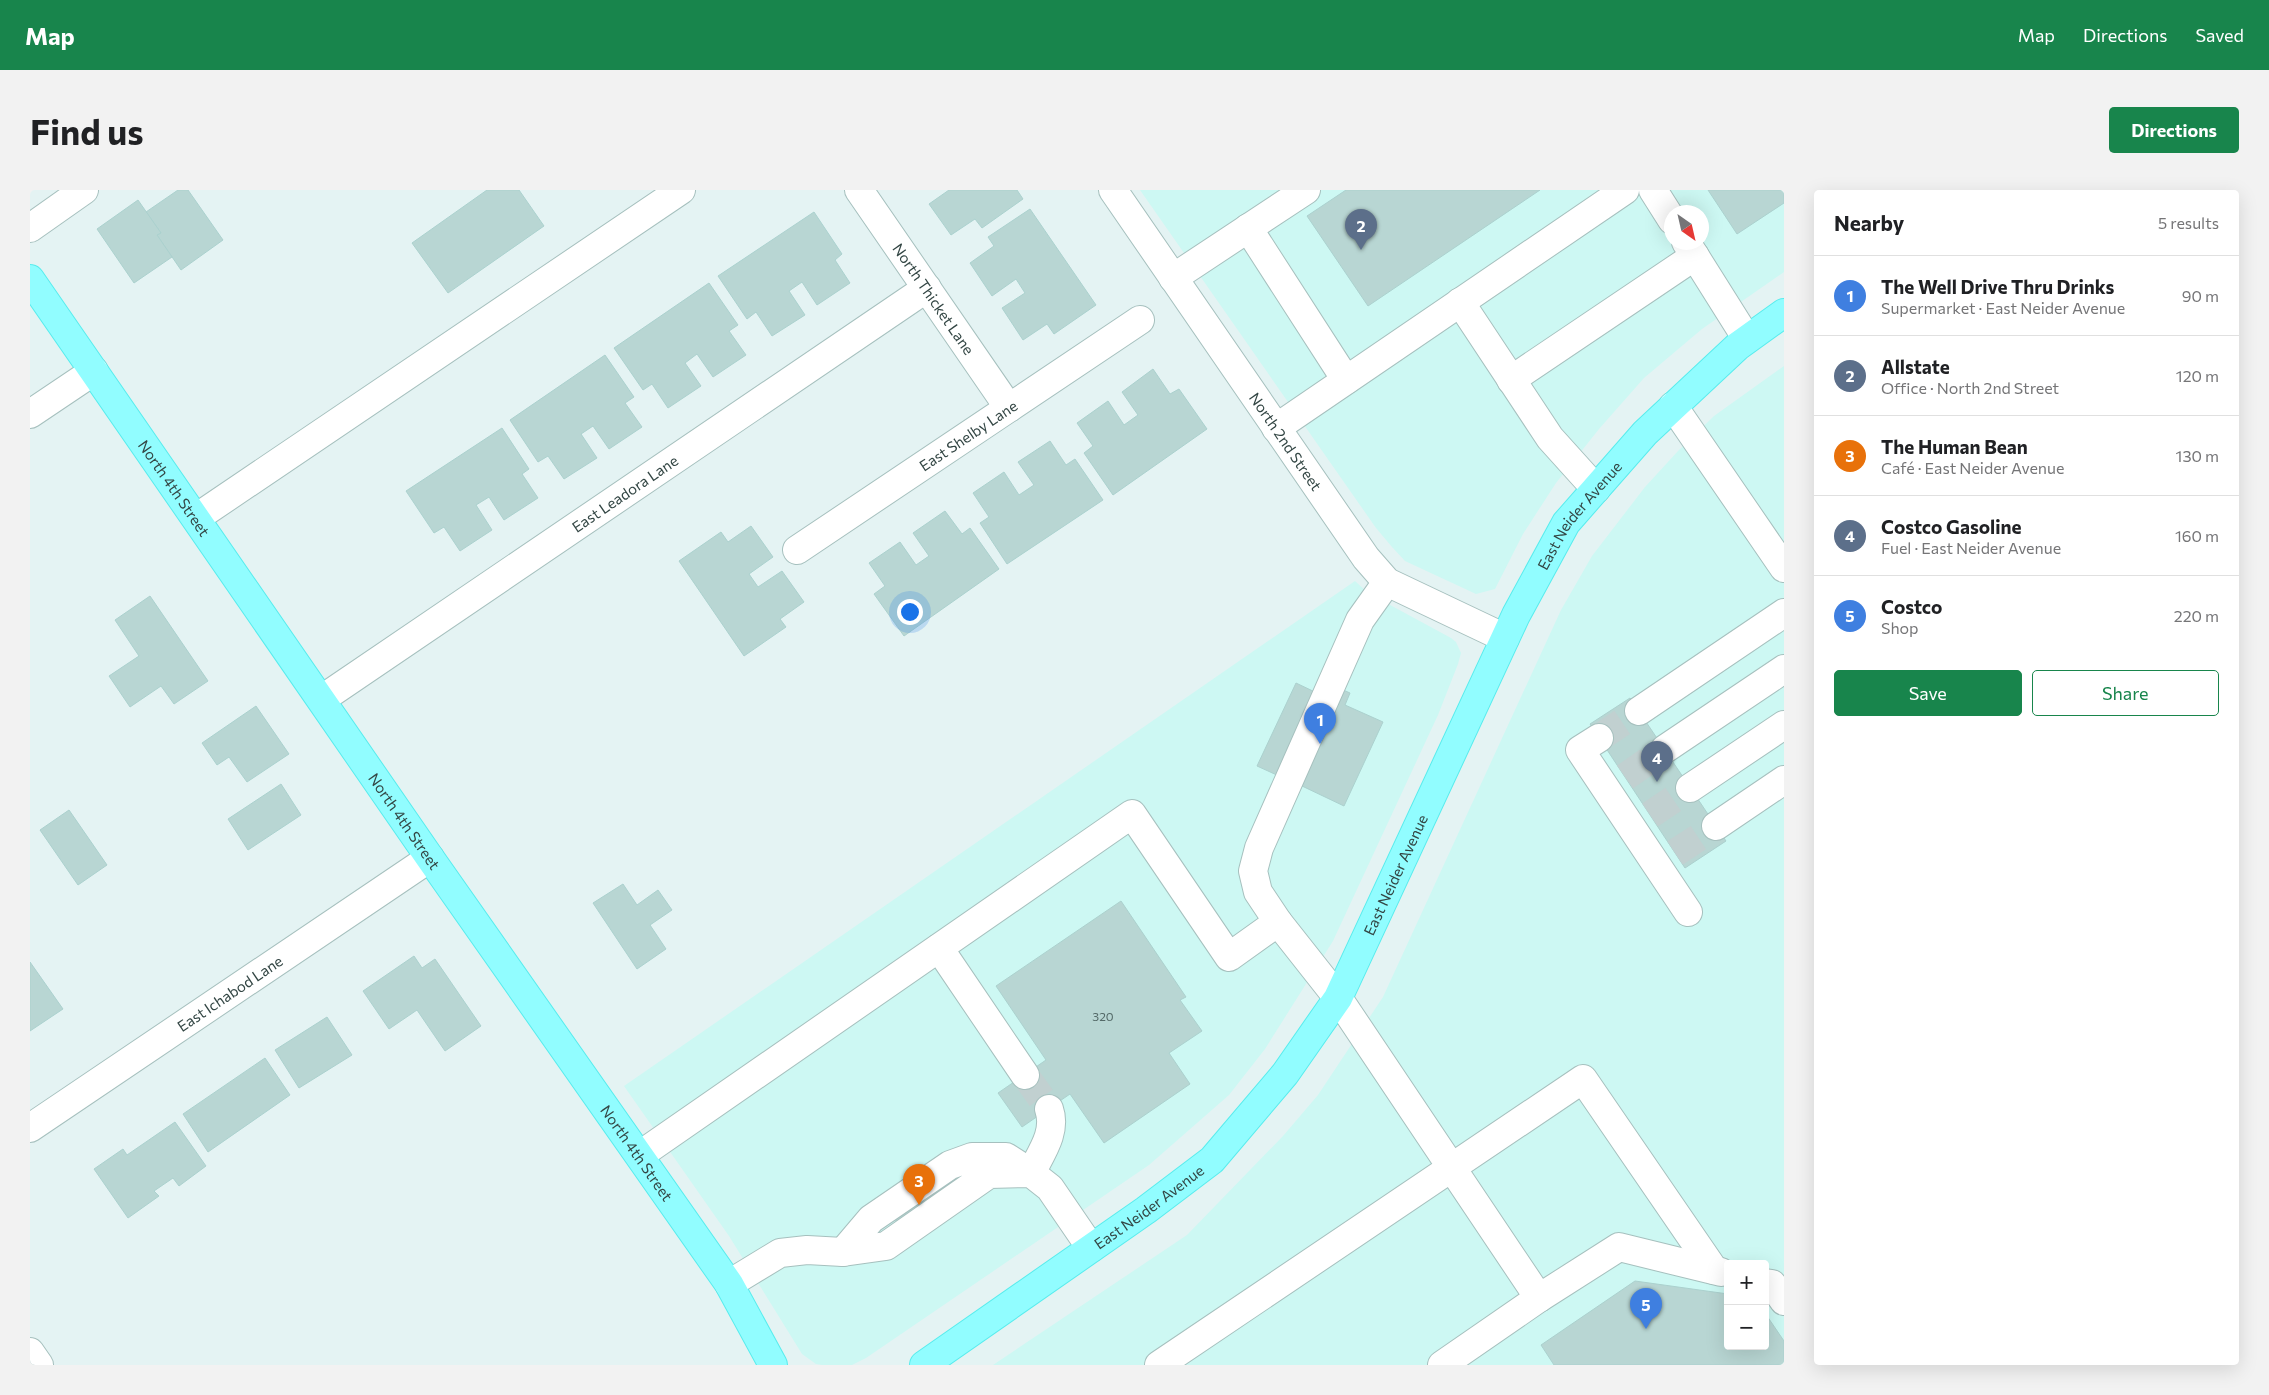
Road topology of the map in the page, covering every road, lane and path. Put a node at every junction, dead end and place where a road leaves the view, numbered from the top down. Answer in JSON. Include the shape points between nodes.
{"nodes":[{"id":1,"x":84,"y":190,"type":"edge"},
{"id":2,"x":682,"y":190,"type":"edge"},
{"id":3,"x":860,"y":190,"type":"edge"},
{"id":4,"x":1113,"y":190,"type":"edge"},
{"id":5,"x":1306,"y":190,"type":"edge"},
{"id":6,"x":1625,"y":190,"type":"edge"},
{"id":7,"x":1652,"y":190,"type":"edge"},
{"id":8,"x":1664,"y":208,"type":"edge"},
{"id":9,"x":30,"y":228,"type":"edge"},
{"id":10,"x":1248,"y":228,"type":"junction"},
{"id":11,"x":1689,"y":250,"type":"edge"},
{"id":12,"x":1691,"y":250,"type":"edge"},
{"id":13,"x":1173,"y":278,"type":"junction"},
{"id":14,"x":30,"y":279,"type":"edge"},
{"id":15,"x":927,"y":288,"type":"junction"},
{"id":16,"x":1460,"y":302,"type":"junction"},
{"id":17,"x":1784,"y":313,"type":"edge"},
{"id":18,"x":1140,"y":320,"type":"dead end"},
{"id":19,"x":1747,"y":340,"type":"junction"},
{"id":20,"x":94,"y":371,"type":"junction"},
{"id":21,"x":1346,"y":380,"type":"junction"},
{"id":22,"x":1511,"y":380,"type":"junction"},
{"id":23,"x":1673,"y":406,"type":"junction"},
{"id":24,"x":1009,"y":408,"type":"junction"},
{"id":25,"x":30,"y":414,"type":"edge"},
{"id":26,"x":1276,"y":428,"type":"junction"},
{"id":27,"x":1596,"y":489,"type":"junction"},
{"id":28,"x":196,"y":518,"type":"junction"},
{"id":29,"x":1775,"y":535,"type":"edge"},
{"id":30,"x":797,"y":550,"type":"dead end"},
{"id":31,"x":1784,"y":568,"type":"edge"},
{"id":32,"x":1387,"y":582,"type":"junction"},
{"id":33,"x":1784,"y":613,"type":"edge"},
{"id":34,"x":1505,"y":638,"type":"junction"},
{"id":35,"x":1784,"y":668,"type":"edge"},
{"id":36,"x":322,"y":699,"type":"junction"},
{"id":37,"x":1639,"y":710,"type":"tunnel mouth"},
{"id":38,"x":1784,"y":725,"type":"edge"},
{"id":39,"x":1599,"y":738,"type":"tunnel mouth"},
{"id":40,"x":1665,"y":749,"type":"tunnel mouth"},
{"id":41,"x":1784,"y":780,"type":"edge"},
{"id":42,"x":1690,"y":788,"type":"tunnel mouth"},
{"id":43,"x":1716,"y":826,"type":"tunnel mouth"},
{"id":44,"x":430,"y":858,"type":"junction"},
{"id":45,"x":1688,"y":912,"type":"dead end"},
{"id":46,"x":1278,"y":922,"type":"junction"},
{"id":47,"x":939,"y":948,"type":"junction"},
{"id":48,"x":1338,"y":998,"type":"junction"},
{"id":49,"x":1025,"y":1075,"type":"tunnel mouth"},
{"id":50,"x":1048,"y":1109,"type":"tunnel mouth"},
{"id":51,"x":30,"y":1128,"type":"edge"},
{"id":52,"x":640,"y":1155,"type":"junction"},
{"id":53,"x":1451,"y":1167,"type":"junction"},
{"id":54,"x":1031,"y":1173,"type":"junction"},
{"id":55,"x":1090,"y":1248,"type":"junction"},
{"id":56,"x":1721,"y":1272,"type":"edge"},
{"id":57,"x":729,"y":1284,"type":"junction"},
{"id":58,"x":1769,"y":1284,"type":"edge"},
{"id":59,"x":1539,"y":1298,"type":"junction"},
{"id":60,"x":1784,"y":1301,"type":"edge"},
{"id":61,"x":30,"y":1352,"type":"edge"},
{"id":62,"x":39,"y":1365,"type":"edge"},
{"id":63,"x":773,"y":1365,"type":"edge"},
{"id":64,"x":924,"y":1365,"type":"edge"},
{"id":65,"x":1159,"y":1365,"type":"edge"},
{"id":66,"x":1442,"y":1365,"type":"edge"}],
"edges":[{"from":1,"to":9,"type":"street"},
{"from":2,"to":28,"type":"street"},
{"from":3,"to":15,"type":"street","name":"North Thicket Lane"},
{"from":4,"to":13,"type":"street","name":"North 2nd Street"},
{"from":5,"to":10,"type":"street"},
{"from":6,"to":16,"type":"street"},
{"from":7,"to":8,"type":"street"},
{"from":10,"to":13,"type":"street"},
{"from":10,"to":21,"type":"street"},
{"from":11,"to":22,"type":"street"},
{"from":12,"to":19,"type":"street"},
{"from":13,"to":26,"type":"street","name":"North 2nd Street"},
{"from":14,"to":20,"type":"main road","name":"North 4th Street"},
{"from":15,"to":24,"type":"street","name":"North Thicket Lane"},
{"from":15,"to":36,"type":"street","name":"East Leadora Lane"},
{"from":16,"to":21,"type":"street"},
{"from":16,"to":22,"type":"street"},
{"from":17,"to":19,"type":"main road","name":"East Neider Avenue"},
{"from":18,"to":24,"type":"street","name":"East Shelby Lane"},
{"from":19,"to":23,"type":"main road","name":"East Neider Avenue"},
{"from":20,"to":25,"type":"street"},
{"from":20,"to":28,"type":"main road","name":"North 4th Street"},
{"from":21,"to":26,"type":"street"},
{"from":22,"to":27,"type":"street","via":[[1550,438]]},
{"from":23,"to":27,"type":"main road","name":"East Neider Avenue"},
{"from":23,"to":29,"type":"street"},
{"from":24,"to":30,"type":"street","name":"East Shelby Lane"},
{"from":26,"to":32,"type":"street","name":"North 2nd Street","via":[[1366,558]]},
{"from":27,"to":34,"type":"main road","name":"East Neider Avenue","via":[[1566,523]]},
{"from":28,"to":36,"type":"main road","name":"North 4th Street"},
{"from":29,"to":31,"type":"street"},
{"from":32,"to":34,"type":"street","name":"North 2nd Street"},
{"from":32,"to":46,"type":"street","via":[[1360,620],[1259,848],[1253,871],[1258,892]]},
{"from":33,"to":37,"type":"street"},
{"from":34,"to":48,"type":"main road","name":"East Neider Avenue"},
{"from":35,"to":40,"type":"street"},
{"from":36,"to":44,"type":"main road","name":"North 4th Street"},
{"from":38,"to":42,"type":"street"},
{"from":39,"to":45,"type":"street","via":[[1580,750],[1615,783],[1641,821],[1666,859]]},
{"from":41,"to":43,"type":"street"},
{"from":44,"to":51,"type":"street","name":"East Ichabod Lane"},
{"from":44,"to":52,"type":"main road","name":"North 4th Street"},
{"from":46,"to":47,"type":"street","via":[[1229,956],[1132,814]]},
{"from":46,"to":48,"type":"street"},
{"from":47,"to":49,"type":"street"},
{"from":47,"to":52,"type":"street"},
{"from":48,"to":53,"type":"street"},
{"from":48,"to":55,"type":"main road","name":"East Neider Avenue","via":[[1285,1074],[1212,1160]]},
{"from":50,"to":54,"type":"street","via":[[1052,1118],[1051,1133]]},
{"from":52,"to":57,"type":"main road","name":"North 4th Street"},
{"from":53,"to":56,"type":"street","via":[[1583,1079]]},
{"from":53,"to":59,"type":"street"},
{"from":53,"to":65,"type":"street"},
{"from":54,"to":55,"type":"street","via":[[1050,1188]]},
{"from":54,"to":57,"type":"street","via":[[1006,1157],[972,1157],[950,1165],[871,1220],[843,1252],[807,1250],[780,1253]]},
{"from":55,"to":64,"type":"main road","name":"East Neider Avenue"},
{"from":56,"to":59,"type":"street","via":[[1619,1247]]},
{"from":57,"to":63,"type":"main road","name":"North 4th Street"},
{"from":58,"to":60,"type":"street"},
{"from":59,"to":66,"type":"street"},
{"from":61,"to":62,"type":"street"}]}
